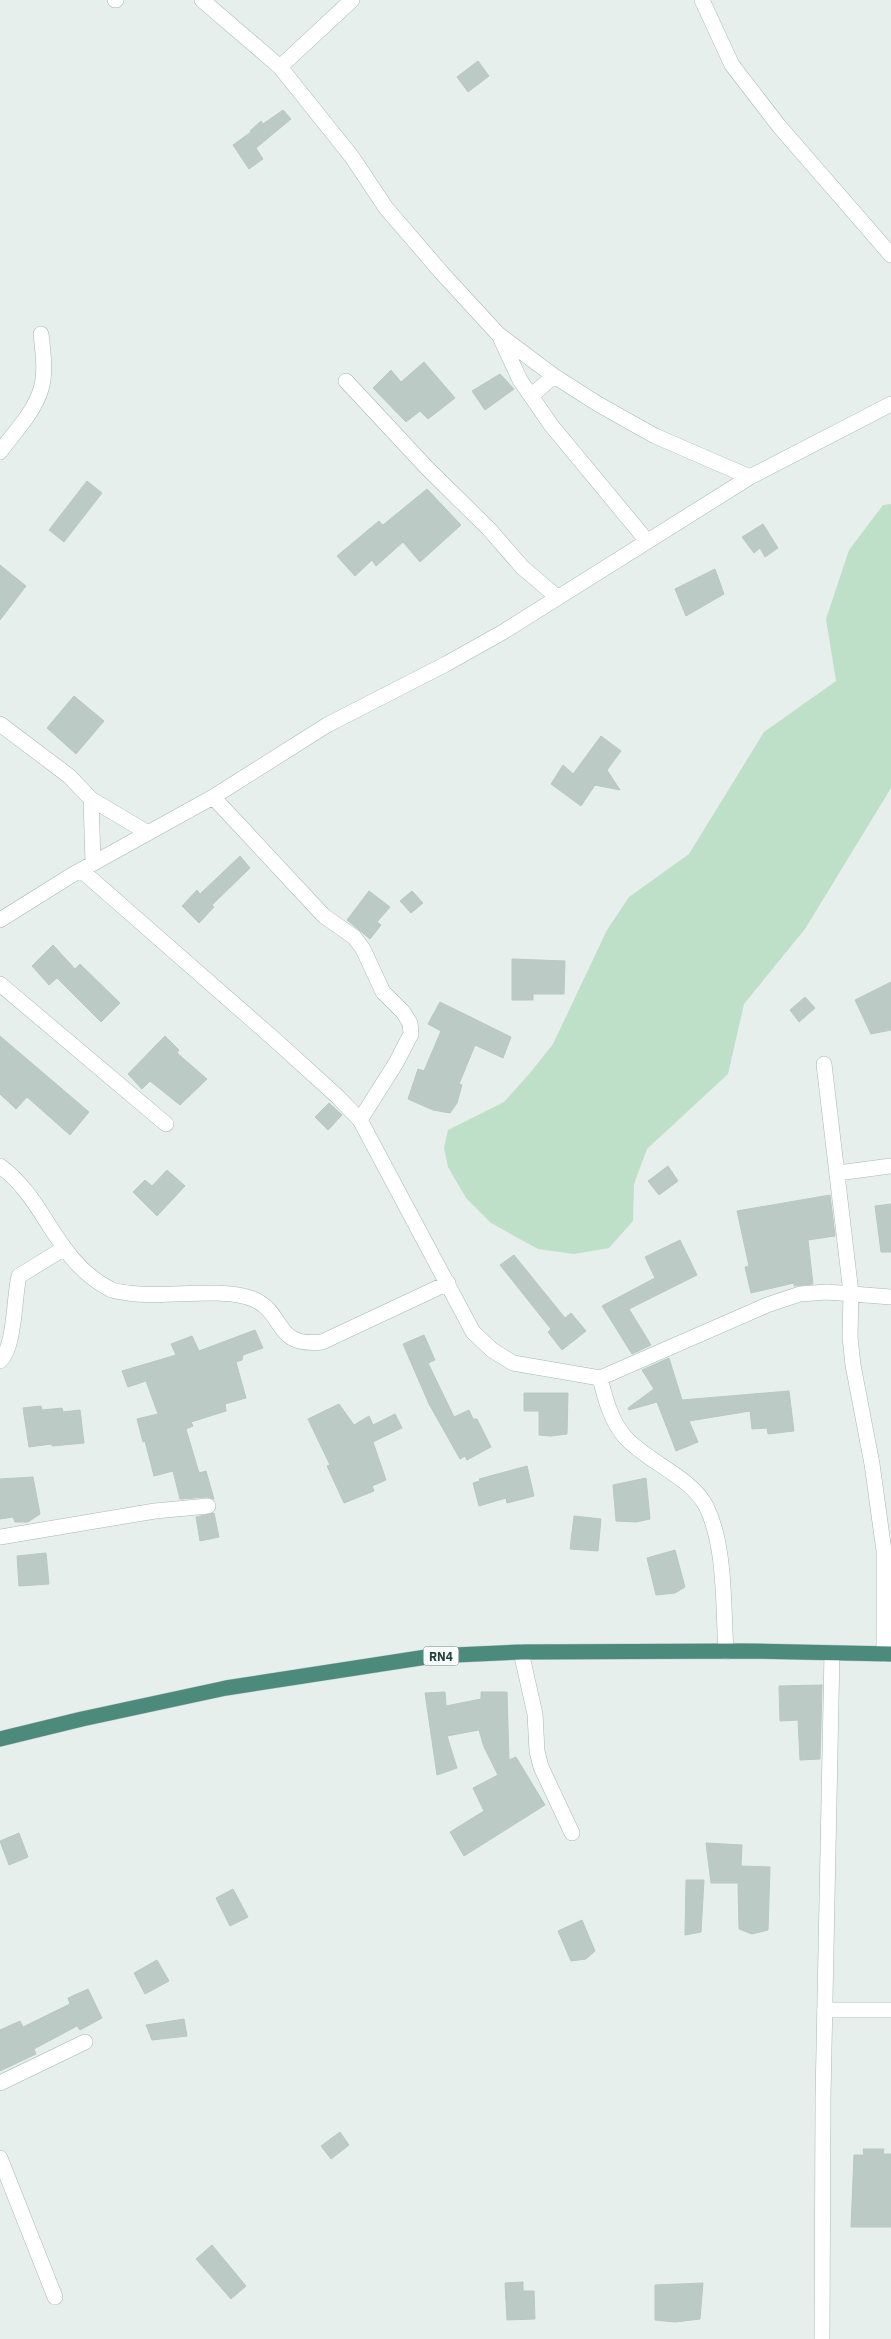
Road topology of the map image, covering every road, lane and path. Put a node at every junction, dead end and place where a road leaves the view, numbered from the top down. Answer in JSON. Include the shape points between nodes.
{"nodes":[{"id":1,"x":202,"y":0,"type":"edge"},
{"id":2,"x":352,"y":0,"type":"edge"},
{"id":3,"x":702,"y":0,"type":"edge"},
{"id":4,"x":280,"y":67,"type":"junction"},
{"id":5,"x":891,"y":255,"type":"edge"},
{"id":6,"x":42,"y":334,"type":"dead end"},
{"id":7,"x":498,"y":334,"type":"junction"},
{"id":8,"x":554,"y":376,"type":"junction"},
{"id":9,"x":346,"y":381,"type":"dead end"},
{"id":10,"x":532,"y":396,"type":"junction"},
{"id":11,"x":891,"y":404,"type":"edge"},
{"id":12,"x":0,"y":452,"type":"edge"},
{"id":13,"x":750,"y":477,"type":"junction"},
{"id":14,"x":647,"y":541,"type":"junction"},
{"id":15,"x":557,"y":597,"type":"junction"},
{"id":16,"x":0,"y":724,"type":"edge"},
{"id":17,"x":213,"y":797,"type":"junction"},
{"id":18,"x":91,"y":799,"type":"junction"},
{"id":19,"x":148,"y":833,"type":"junction"},
{"id":20,"x":87,"y":866,"type":"junction"},
{"id":21,"x":0,"y":920,"type":"edge"},
{"id":22,"x":0,"y":984,"type":"edge"},
{"id":23,"x":824,"y":1064,"type":"dead end"},
{"id":24,"x":360,"y":1120,"type":"junction"},
{"id":25,"x":166,"y":1124,"type":"dead end"},
{"id":26,"x":0,"y":1166,"type":"edge"},
{"id":27,"x":891,"y":1166,"type":"edge"},
{"id":28,"x":838,"y":1173,"type":"junction"},
{"id":29,"x":63,"y":1249,"type":"junction"},
{"id":30,"x":448,"y":1283,"type":"junction"},
{"id":31,"x":850,"y":1293,"type":"junction"},
{"id":32,"x":891,"y":1296,"type":"edge"},
{"id":33,"x":0,"y":1361,"type":"edge"},
{"id":34,"x":600,"y":1378,"type":"junction"},
{"id":35,"x":208,"y":1506,"type":"dead end"},
{"id":36,"x":0,"y":1537,"type":"edge"},
{"id":37,"x":520,"y":1652,"type":"junction"},
{"id":38,"x":726,"y":1652,"type":"junction"},
{"id":39,"x":832,"y":1653,"type":"junction"},
{"id":40,"x":888,"y":1654,"type":"edge"},
{"id":41,"x":0,"y":1739,"type":"edge"},
{"id":42,"x":572,"y":1833,"type":"dead end"},
{"id":43,"x":825,"y":2010,"type":"junction"},
{"id":44,"x":891,"y":2010,"type":"edge"},
{"id":45,"x":85,"y":2042,"type":"dead end"},
{"id":46,"x":0,"y":2083,"type":"edge"},
{"id":47,"x":0,"y":2158,"type":"edge"},
{"id":48,"x":55,"y":2297,"type":"dead end"},
{"id":49,"x":822,"y":2339,"type":"edge"}],
"edges":[{"from":1,"to":4,"type":"street"},
{"from":2,"to":4,"type":"street"},
{"from":3,"to":5,"type":"street","via":[[738,73],[779,126]]},
{"from":4,"to":7,"type":"street","via":[[352,157],[386,208]]},
{"from":6,"to":12,"type":"street","via":[[42,388],[35,405]]},
{"from":7,"to":8,"type":"street"},
{"from":7,"to":10,"type":"street","via":[[520,380]]},
{"from":8,"to":10,"type":"street"},
{"from":8,"to":13,"type":"street","via":[[655,436]]},
{"from":9,"to":15,"type":"street","via":[[522,566]]},
{"from":10,"to":14,"type":"street","via":[[585,467]]},
{"from":11,"to":13,"type":"street"},
{"from":13,"to":14,"type":"street"},
{"from":14,"to":15,"type":"street"},
{"from":15,"to":17,"type":"street","via":[[446,664],[327,726]]},
{"from":16,"to":18,"type":"street","via":[[69,776]]},
{"from":17,"to":19,"type":"street"},
{"from":17,"to":24,"type":"street","via":[[324,916],[354,937],[383,992],[410,1023],[411,1034]]},
{"from":18,"to":19,"type":"street"},
{"from":18,"to":20,"type":"street"},
{"from":19,"to":20,"type":"street"},
{"from":20,"to":21,"type":"street"},
{"from":20,"to":24,"type":"street","via":[[338,1096]]},
{"from":22,"to":25,"type":"street"},
{"from":23,"to":28,"type":"street"},
{"from":24,"to":30,"type":"street"},
{"from":26,"to":29,"type":"street","via":[[16,1178]]},
{"from":27,"to":28,"type":"street"},
{"from":28,"to":31,"type":"street"},
{"from":29,"to":30,"type":"street","via":[[87,1275],[111,1290],[142,1295],[234,1294],[253,1299],[266,1307],[289,1337],[304,1344],[322,1342]]},
{"from":29,"to":33,"type":"street","via":[[20,1276],[8,1346]]},
{"from":30,"to":34,"type":"street","via":[[473,1332],[492,1350],[513,1363]]},
{"from":31,"to":32,"type":"street"},
{"from":31,"to":34,"type":"street","via":[[800,1294],[767,1305]]},
{"from":31,"to":40,"type":"street","via":[[850,1337],[884,1551]]},
{"from":34,"to":38,"type":"street","via":[[613,1417],[625,1437],[676,1476],[705,1504],[713,1524],[720,1562]]},
{"from":35,"to":36,"type":"street","via":[[154,1511]]},
{"from":37,"to":38,"type":"highway","number":"RN4"},
{"from":37,"to":41,"type":"highway","number":"RN4","via":[[433,1656],[226,1688]]},
{"from":37,"to":42,"type":"street","via":[[535,1714],[541,1767]]},
{"from":38,"to":39,"type":"highway","number":"RN4"},
{"from":39,"to":40,"type":"highway","number":"RN4"},
{"from":39,"to":43,"type":"street"},
{"from":43,"to":44,"type":"street"},
{"from":43,"to":49,"type":"street"},
{"from":45,"to":46,"type":"street"},
{"from":47,"to":48,"type":"street"}]}
